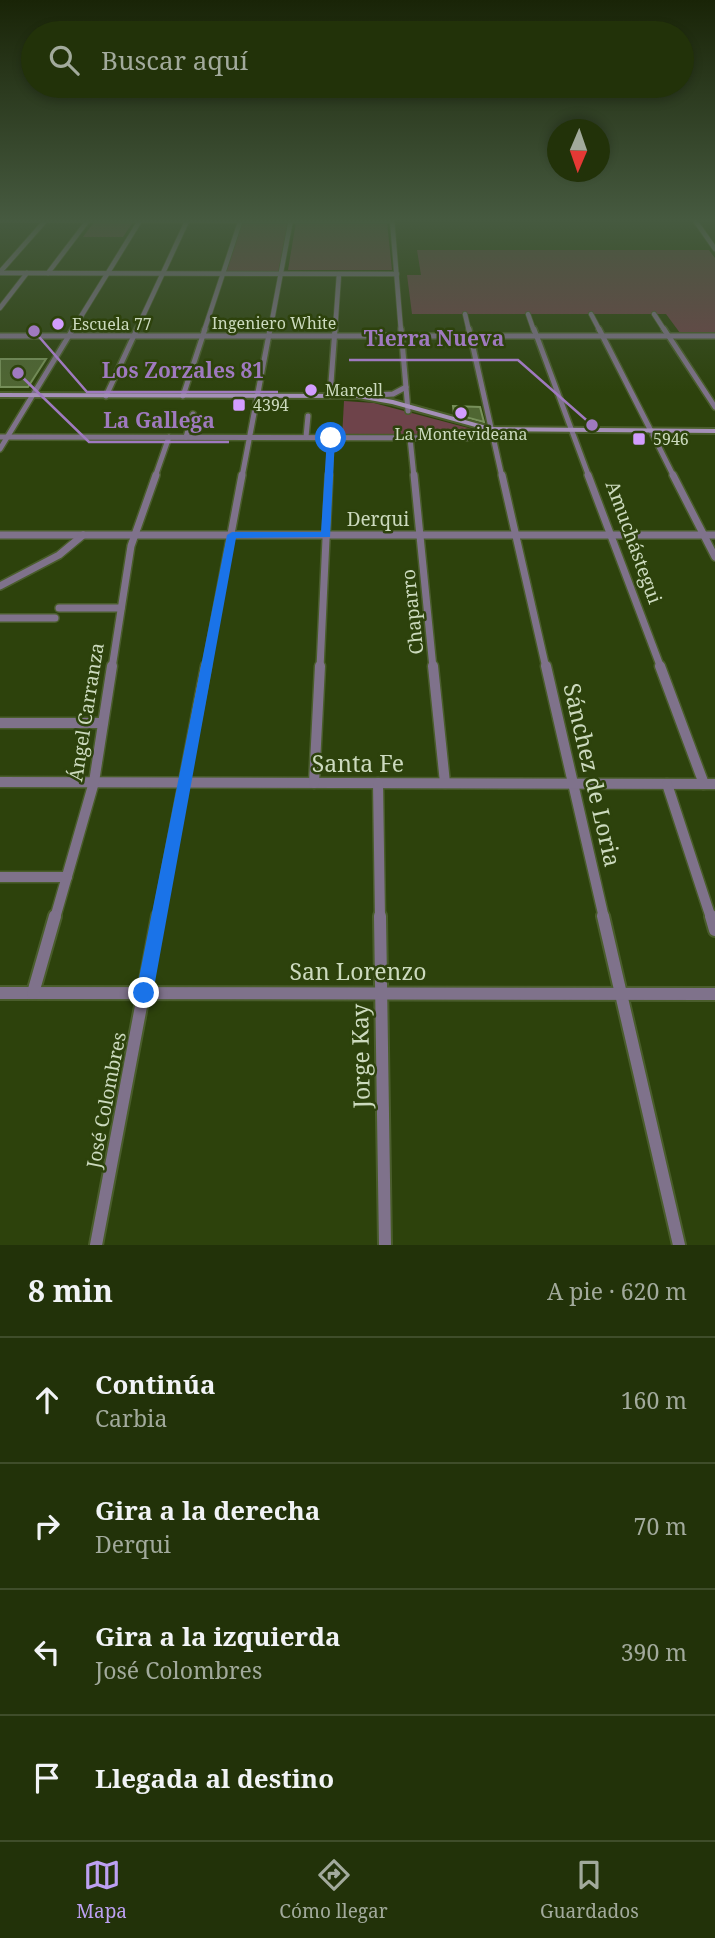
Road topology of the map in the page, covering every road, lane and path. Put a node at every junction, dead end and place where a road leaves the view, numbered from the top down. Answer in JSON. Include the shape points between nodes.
{"nodes":[{"id":1,"x":24,"y":277,"type":"edge"},
{"id":2,"x":104,"y":277,"type":"edge"},
{"id":3,"x":162,"y":277,"type":"edge"},
{"id":4,"x":223,"y":277,"type":"edge"},
{"id":5,"x":280,"y":277,"type":"edge"},
{"id":6,"x":339,"y":277,"type":"edge"},
{"id":7,"x":397,"y":277,"type":"edge"},
{"id":8,"x":0,"y":308,"type":"edge"},
{"id":9,"x":465,"y":314,"type":"dead end"},
{"id":10,"x":528,"y":314,"type":"dead end"},
{"id":11,"x":591,"y":314,"type":"dead end"},
{"id":12,"x":654,"y":314,"type":"dead end"},
{"id":13,"x":134,"y":335,"type":"junction"},
{"id":14,"x":203,"y":335,"type":"junction"},
{"id":15,"x":269,"y":335,"type":"junction"},
{"id":16,"x":67,"y":336,"type":"junction"},
{"id":17,"x":335,"y":336,"type":"junction"},
{"id":18,"x":402,"y":336,"type":"junction"},
{"id":19,"x":470,"y":336,"type":"junction"},
{"id":20,"x":537,"y":336,"type":"junction"},
{"id":21,"x":602,"y":336,"type":"junction"},
{"id":22,"x":669,"y":336,"type":"junction"},
{"id":23,"x":715,"y":336,"type":"edge"},
{"id":24,"x":1,"y":337,"type":"edge"},
{"id":25,"x":406,"y":387,"type":"junction"},
{"id":26,"x":106,"y":396,"type":"junction"},
{"id":27,"x":183,"y":396,"type":"junction"},
{"id":28,"x":330,"y":396,"type":"junction"},
{"id":29,"x":358,"y":396,"type":"junction"},
{"id":30,"x":0,"y":398,"type":"edge"},
{"id":31,"x":31,"y":398,"type":"junction"},
{"id":32,"x":258,"y":398,"type":"junction"},
{"id":33,"x":715,"y":407,"type":"edge"},
{"id":34,"x":408,"y":408,"type":"junction"},
{"id":35,"x":193,"y":414,"type":"dead end"},
{"id":36,"x":308,"y":416,"type":"dead end"},
{"id":37,"x":575,"y":433,"type":"junction"},
{"id":38,"x":652,"y":433,"type":"junction"},
{"id":39,"x":715,"y":433,"type":"edge"},
{"id":40,"x":491,"y":434,"type":"junction"},
{"id":41,"x":4,"y":437,"type":"edge"},
{"id":42,"x":169,"y":437,"type":"junction"},
{"id":43,"x":186,"y":437,"type":"junction"},
{"id":44,"x":250,"y":437,"type":"junction"},
{"id":45,"x":306,"y":438,"type":"junction"},
{"id":46,"x":331,"y":438,"type":"junction"},
{"id":47,"x":410,"y":438,"type":"junction"},
{"id":48,"x":0,"y":449,"type":"edge"},
{"id":49,"x":0,"y":535,"type":"edge"},
{"id":50,"x":83,"y":535,"type":"junction"},
{"id":51,"x":135,"y":535,"type":"junction"},
{"id":52,"x":232,"y":535,"type":"junction"},
{"id":53,"x":326,"y":535,"type":"junction"},
{"id":54,"x":420,"y":535,"type":"junction"},
{"id":55,"x":515,"y":535,"type":"junction"},
{"id":56,"x":612,"y":535,"type":"junction"},
{"id":57,"x":704,"y":535,"type":"junction"},
{"id":58,"x":715,"y":535,"type":"edge"},
{"id":59,"x":715,"y":557,"type":"edge"},
{"id":60,"x":0,"y":586,"type":"edge"},
{"id":61,"x":59,"y":607,"type":"dead end"},
{"id":62,"x":121,"y":608,"type":"junction"},
{"id":63,"x":0,"y":618,"type":"edge"},
{"id":64,"x":55,"y":618,"type":"dead end"},
{"id":65,"x":0,"y":723,"type":"edge"},
{"id":66,"x":103,"y":723,"type":"junction"},
{"id":67,"x":0,"y":782,"type":"edge"},
{"id":68,"x":94,"y":782,"type":"junction"},
{"id":69,"x":184,"y":782,"type":"junction"},
{"id":70,"x":314,"y":783,"type":"junction"},
{"id":71,"x":378,"y":783,"type":"junction"},
{"id":72,"x":445,"y":783,"type":"junction"},
{"id":73,"x":573,"y":784,"type":"junction"},
{"id":74,"x":667,"y":784,"type":"junction"},
{"id":75,"x":704,"y":784,"type":"junction"},
{"id":76,"x":715,"y":784,"type":"edge"},
{"id":77,"x":0,"y":877,"type":"edge"},
{"id":78,"x":67,"y":877,"type":"junction"},
{"id":79,"x":715,"y":930,"type":"edge"},
{"id":80,"x":0,"y":992,"type":"edge"},
{"id":81,"x":33,"y":993,"type":"junction"},
{"id":82,"x":144,"y":993,"type":"junction"},
{"id":83,"x":381,"y":994,"type":"junction"},
{"id":84,"x":622,"y":994,"type":"junction"},
{"id":85,"x":715,"y":994,"type":"edge"},
{"id":86,"x":96,"y":1245,"type":"edge"},
{"id":87,"x":385,"y":1245,"type":"edge"},
{"id":88,"x":679,"y":1245,"type":"edge"}],
"edges":[{"from":1,"to":8,"type":"street"},
{"from":2,"to":16,"type":"street"},
{"from":3,"to":13,"type":"street"},
{"from":4,"to":14,"type":"street"},
{"from":5,"to":15,"type":"street","name":"José Colombres"},
{"from":6,"to":17,"type":"street"},
{"from":7,"to":18,"type":"street"},
{"from":9,"to":19,"type":"street","name":"Sánchez de Loria"},
{"from":10,"to":20,"type":"street","name":"Amuchástegui"},
{"from":11,"to":21,"type":"street"},
{"from":12,"to":22,"type":"street"},
{"from":13,"to":14,"type":"street","name":"Ingeniero White"},
{"from":13,"to":16,"type":"street","name":"Ingeniero White"},
{"from":13,"to":26,"type":"street"},
{"from":14,"to":15,"type":"street","name":"Ingeniero White"},
{"from":14,"to":27,"type":"street"},
{"from":15,"to":17,"type":"street","name":"Ingeniero White"},
{"from":15,"to":32,"type":"street","name":"José Colombres"},
{"from":16,"to":24,"type":"street","name":"Ingeniero White"},
{"from":16,"to":31,"type":"street"},
{"from":17,"to":18,"type":"street","name":"Ingeniero White"},
{"from":17,"to":28,"type":"street"},
{"from":18,"to":19,"type":"street","name":"Ingeniero White"},
{"from":18,"to":25,"type":"street"},
{"from":19,"to":20,"type":"street","name":"Ingeniero White"},
{"from":19,"to":40,"type":"street","name":"Sánchez de Loria"},
{"from":20,"to":21,"type":"street","name":"Ingeniero White"},
{"from":20,"to":37,"type":"street","name":"Amuchástegui"},
{"from":21,"to":22,"type":"street","name":"Ingeniero White"},
{"from":21,"to":38,"type":"street"},
{"from":22,"to":23,"type":"street","name":"Ingeniero White"},
{"from":22,"to":33,"type":"street"},
{"from":25,"to":29,"type":"street","via":[[393,394]]},
{"from":25,"to":34,"type":"street"},
{"from":26,"to":27,"type":"main road"},
{"from":26,"to":31,"type":"main road"},
{"from":27,"to":32,"type":"main road"},
{"from":28,"to":29,"type":"main road"},
{"from":28,"to":32,"type":"main road"},
{"from":29,"to":34,"type":"main road"},
{"from":30,"to":31,"type":"main road"},
{"from":31,"to":32,"type":"main road"},
{"from":31,"to":41,"type":"street"},
{"from":32,"to":34,"type":"main road","via":[[356,401]]},
{"from":32,"to":44,"type":"street","name":"José Colombres"},
{"from":34,"to":40,"type":"main road"},
{"from":35,"to":43,"type":"street"},
{"from":36,"to":45,"type":"street"},
{"from":37,"to":38,"type":"main road"},
{"from":37,"to":40,"type":"main road"},
{"from":37,"to":56,"type":"street","name":"Amuchástegui"},
{"from":38,"to":39,"type":"main road"},
{"from":38,"to":57,"type":"street"},
{"from":40,"to":47,"type":"street"},
{"from":40,"to":55,"type":"street","name":"Sánchez de Loria"},
{"from":41,"to":42,"type":"street"},
{"from":41,"to":48,"type":"street"},
{"from":42,"to":43,"type":"street"},
{"from":42,"to":51,"type":"street","name":"Ángel Carranza"},
{"from":43,"to":44,"type":"street"},
{"from":44,"to":45,"type":"street"},
{"from":44,"to":52,"type":"street","name":"José Colombres"},
{"from":45,"to":46,"type":"street"},
{"from":46,"to":47,"type":"street"},
{"from":46,"to":53,"type":"street"},
{"from":47,"to":54,"type":"street","name":"Chaparro"},
{"from":49,"to":50,"type":"street","name":"Derqui"},
{"from":50,"to":51,"type":"street","name":"Derqui"},
{"from":50,"to":60,"type":"street","via":[[59,555]]},
{"from":51,"to":52,"type":"street","name":"Derqui"},
{"from":51,"to":62,"type":"street","name":"Ángel Carranza"},
{"from":52,"to":53,"type":"street","name":"Derqui"},
{"from":52,"to":69,"type":"street","name":"José Colombres"},
{"from":53,"to":54,"type":"street","name":"Derqui"},
{"from":53,"to":70,"type":"street"},
{"from":54,"to":55,"type":"street","name":"Derqui"},
{"from":54,"to":72,"type":"street","name":"Chaparro"},
{"from":55,"to":56,"type":"street","name":"Derqui"},
{"from":55,"to":73,"type":"street","name":"Sánchez de Loria"},
{"from":56,"to":57,"type":"street","name":"Derqui"},
{"from":56,"to":75,"type":"street","name":"Amuchástegui"},
{"from":57,"to":58,"type":"street","name":"Derqui"},
{"from":57,"to":59,"type":"street"},
{"from":61,"to":62,"type":"street"},
{"from":62,"to":66,"type":"street","name":"Ángel Carranza"},
{"from":63,"to":64,"type":"street"},
{"from":65,"to":66,"type":"street"},
{"from":66,"to":68,"type":"street","name":"Ángel Carranza"},
{"from":67,"to":68,"type":"street","name":"Santa Fe"},
{"from":68,"to":69,"type":"street","name":"Santa Fe"},
{"from":68,"to":78,"type":"street","name":"Ángel Carranza"},
{"from":69,"to":70,"type":"street","name":"Santa Fe"},
{"from":69,"to":82,"type":"street","name":"José Colombres"},
{"from":70,"to":71,"type":"street","name":"Santa Fe"},
{"from":71,"to":72,"type":"street","name":"Santa Fe"},
{"from":71,"to":83,"type":"street","name":"Jorge Kay"},
{"from":72,"to":73,"type":"street","name":"Santa Fe"},
{"from":73,"to":74,"type":"street","name":"Santa Fe"},
{"from":73,"to":84,"type":"street","name":"Sánchez de Loria"},
{"from":74,"to":75,"type":"street","name":"Santa Fe"},
{"from":74,"to":79,"type":"street"},
{"from":75,"to":76,"type":"street","name":"Santa Fe"},
{"from":77,"to":78,"type":"street"},
{"from":78,"to":81,"type":"street","name":"Ángel Carranza"},
{"from":80,"to":81,"type":"street","name":"San Lorenzo"},
{"from":81,"to":82,"type":"street","name":"San Lorenzo"},
{"from":82,"to":83,"type":"street","name":"San Lorenzo"},
{"from":82,"to":86,"type":"street","name":"José Colombres"},
{"from":83,"to":84,"type":"street","name":"San Lorenzo"},
{"from":83,"to":87,"type":"street","name":"Jorge Kay"},
{"from":84,"to":85,"type":"street","name":"San Lorenzo"},
{"from":84,"to":88,"type":"street","name":"Sánchez de Loria"}]}
